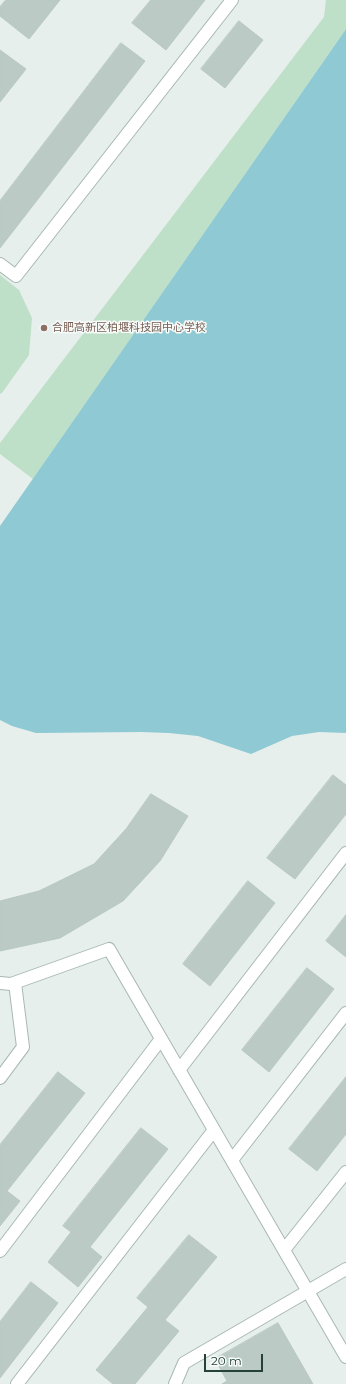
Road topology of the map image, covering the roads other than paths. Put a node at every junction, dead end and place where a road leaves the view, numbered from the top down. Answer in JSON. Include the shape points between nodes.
{"nodes":[{"id":1,"x":232,"y":0,"type":"edge"},
{"id":2,"x":0,"y":264,"type":"edge"},
{"id":3,"x":346,"y":853,"type":"edge"},
{"id":4,"x":0,"y":983,"type":"edge"},
{"id":5,"x":15,"y":983,"type":"junction"},
{"id":6,"x":346,"y":1013,"type":"edge"},
{"id":7,"x":161,"y":1039,"type":"junction"},
{"id":8,"x":179,"y":1070,"type":"junction"},
{"id":9,"x":0,"y":1078,"type":"edge"},
{"id":10,"x":214,"y":1130,"type":"junction"},
{"id":11,"x":232,"y":1160,"type":"junction"},
{"id":12,"x":346,"y":1172,"type":"edge"},
{"id":13,"x":284,"y":1250,"type":"junction"},
{"id":14,"x":0,"y":1251,"type":"edge"},
{"id":15,"x":346,"y":1269,"type":"edge"},
{"id":16,"x":307,"y":1291,"type":"junction"},
{"id":17,"x":346,"y":1357,"type":"edge"},
{"id":18,"x":17,"y":1384,"type":"edge"},
{"id":19,"x":175,"y":1384,"type":"edge"}],
"edges":[{"from":1,"to":2,"type":"street","via":[[16,276]]},
{"from":3,"to":8,"type":"street"},
{"from":4,"to":5,"type":"street"},
{"from":5,"to":7,"type":"street","via":[[109,949]]},
{"from":5,"to":9,"type":"street","via":[[24,1047]]},
{"from":6,"to":11,"type":"street"},
{"from":7,"to":8,"type":"street"},
{"from":7,"to":14,"type":"street"},
{"from":8,"to":10,"type":"street"},
{"from":10,"to":11,"type":"street"},
{"from":10,"to":18,"type":"street"},
{"from":11,"to":13,"type":"street"},
{"from":12,"to":13,"type":"street"},
{"from":13,"to":16,"type":"street"},
{"from":15,"to":16,"type":"street"},
{"from":16,"to":17,"type":"street"},
{"from":16,"to":19,"type":"street","via":[[184,1363]]}]}
